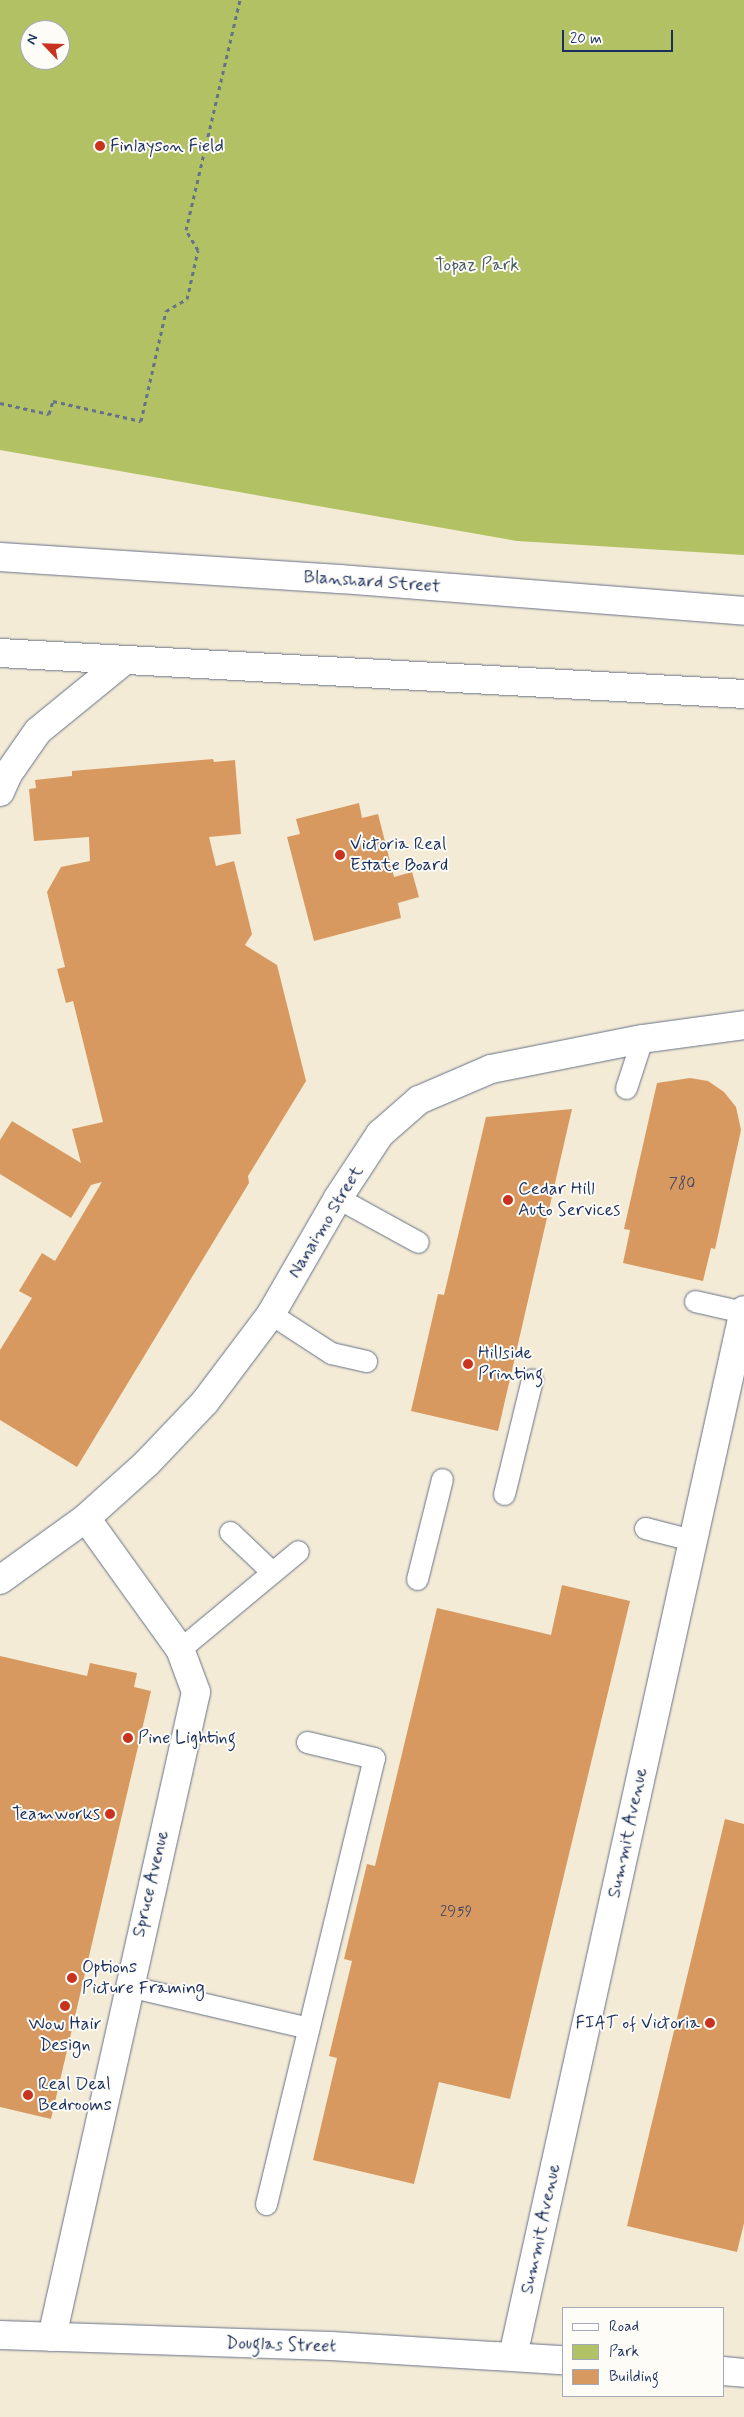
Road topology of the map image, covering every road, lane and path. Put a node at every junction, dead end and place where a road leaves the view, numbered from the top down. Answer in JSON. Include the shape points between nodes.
{"nodes":[{"id":1,"x":240,"y":0,"type":"edge"},
{"id":2,"x":0,"y":403,"type":"edge"},
{"id":3,"x":0,"y":557,"type":"edge"},
{"id":4,"x":744,"y":610,"type":"edge"},
{"id":5,"x":0,"y":653,"type":"edge"},
{"id":6,"x":125,"y":660,"type":"junction"},
{"id":7,"x":744,"y":694,"type":"edge"},
{"id":8,"x":0,"y":792,"type":"edge"},
{"id":9,"x":744,"y":1025,"type":"edge"},
{"id":10,"x":642,"y":1039,"type":"junction"},
{"id":11,"x":626,"y":1088,"type":"dead end"},
{"id":12,"x":338,"y":1198,"type":"junction"},
{"id":13,"x":418,"y":1242,"type":"dead end"},
{"id":14,"x":695,"y":1301,"type":"dead end"},
{"id":15,"x":744,"y":1311,"type":"edge"},
{"id":16,"x":271,"y":1314,"type":"junction"},
{"id":17,"x":366,"y":1361,"type":"dead end"},
{"id":18,"x":532,"y":1379,"type":"dead end"},
{"id":19,"x":442,"y":1479,"type":"dead end"},
{"id":20,"x":504,"y":1494,"type":"dead end"},
{"id":21,"x":86,"y":1518,"type":"junction"},
{"id":22,"x":645,"y":1528,"type":"dead end"},
{"id":23,"x":230,"y":1532,"type":"dead end"},
{"id":24,"x":692,"y":1540,"type":"junction"},
{"id":25,"x":298,"y":1551,"type":"dead end"},
{"id":26,"x":272,"y":1572,"type":"junction"},
{"id":27,"x":417,"y":1579,"type":"dead end"},
{"id":28,"x":0,"y":1580,"type":"edge"},
{"id":29,"x":180,"y":1649,"type":"junction"},
{"id":30,"x":307,"y":1742,"type":"dead end"},
{"id":31,"x":128,"y":1986,"type":"junction"},
{"id":32,"x":308,"y":2028,"type":"junction"},
{"id":33,"x":266,"y":2204,"type":"dead end"},
{"id":34,"x":0,"y":2335,"type":"edge"},
{"id":35,"x":52,"y":2337,"type":"junction"},
{"id":36,"x":514,"y":2356,"type":"junction"},
{"id":37,"x":562,"y":2360,"type":"edge"},
{"id":38,"x":724,"y":2372,"type":"edge"},
{"id":39,"x":744,"y":2373,"type":"edge"}],
"edges":[{"from":1,"to":2,"type":"path","via":[[186,230],[198,250],[187,299],[166,312],[141,421],[53,401],[50,414]]},
{"from":3,"to":4,"type":"street","name":"Blanshard Street"},
{"from":5,"to":6,"type":"street"},
{"from":6,"to":7,"type":"street"},
{"from":6,"to":8,"type":"street","via":[[38,731],[8,774]]},
{"from":9,"to":10,"type":"street","name":"Nanaimo Street"},
{"from":10,"to":11,"type":"lane"},
{"from":10,"to":12,"type":"street","name":"Nanaimo Street","via":[[491,1069],[419,1100],[380,1134]]},
{"from":12,"to":13,"type":"lane"},
{"from":12,"to":16,"type":"street","name":"Nanaimo Street"},
{"from":14,"to":15,"type":"lane"},
{"from":15,"to":24,"type":"street","name":"Summit Avenue"},
{"from":16,"to":17,"type":"lane","via":[[331,1352]]},
{"from":16,"to":21,"type":"street","name":"Nanaimo Street","via":[[204,1402],[147,1463]]},
{"from":18,"to":20,"type":"lane"},
{"from":19,"to":27,"type":"lane"},
{"from":21,"to":28,"type":"street","name":"Nanaimo Street"},
{"from":21,"to":29,"type":"street","name":"Spruce Avenue"},
{"from":22,"to":24,"type":"lane"},
{"from":23,"to":26,"type":"lane"},
{"from":24,"to":36,"type":"street","name":"Summit Avenue"},
{"from":25,"to":26,"type":"lane"},
{"from":26,"to":29,"type":"lane"},
{"from":29,"to":31,"type":"street","name":"Spruce Avenue","via":[[196,1692]]},
{"from":30,"to":32,"type":"lane","via":[[374,1758]]},
{"from":31,"to":32,"type":"lane"},
{"from":31,"to":35,"type":"street","name":"Spruce Avenue"},
{"from":32,"to":33,"type":"lane"},
{"from":34,"to":35,"type":"street","name":"Douglas Street"},
{"from":35,"to":36,"type":"street","name":"Douglas Street"},
{"from":36,"to":37,"type":"street","name":"Douglas Street"},
{"from":38,"to":39,"type":"street"}]}
